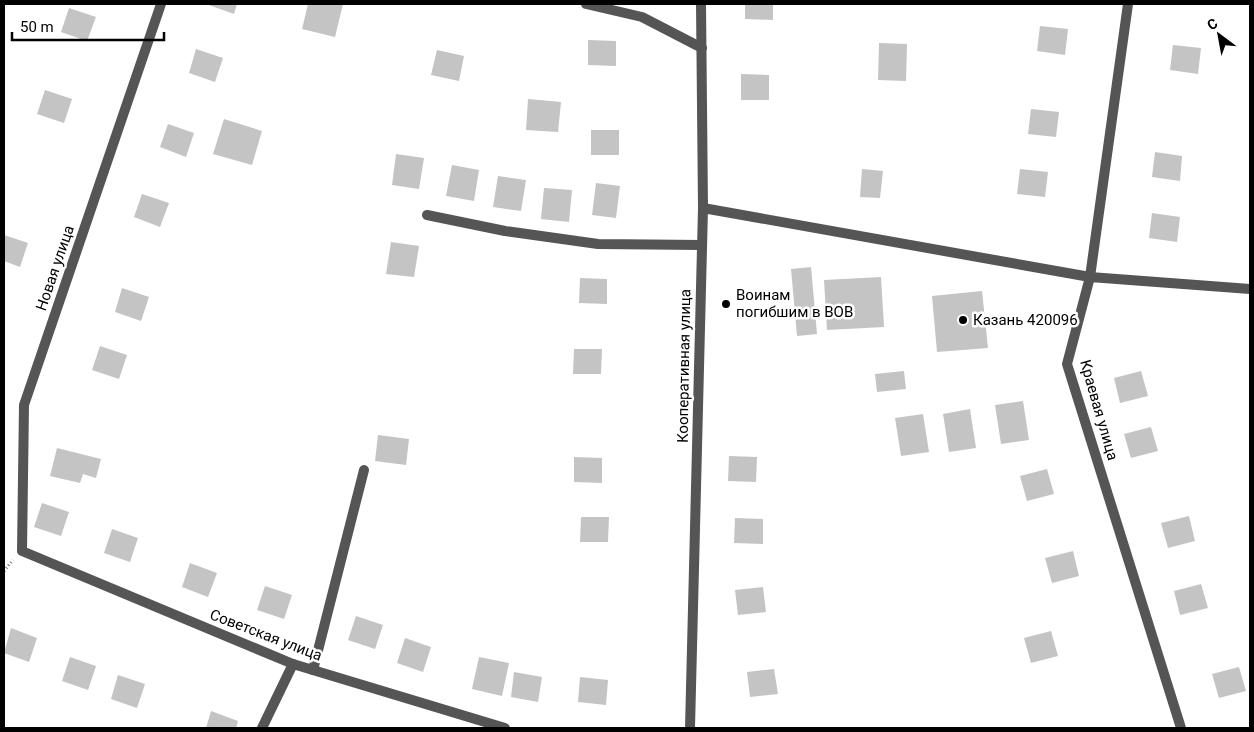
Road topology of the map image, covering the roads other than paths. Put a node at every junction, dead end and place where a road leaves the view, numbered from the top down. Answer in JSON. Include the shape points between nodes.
{"nodes":[{"id":1,"x":161,"y":4,"type":"edge"},
{"id":2,"x":586,"y":4,"type":"edge"},
{"id":3,"x":701,"y":4,"type":"edge"},
{"id":4,"x":1128,"y":4,"type":"edge"},
{"id":5,"x":702,"y":48,"type":"junction"},
{"id":6,"x":703,"y":208,"type":"junction"},
{"id":7,"x":427,"y":215,"type":"dead end"},
{"id":8,"x":702,"y":245,"type":"junction"},
{"id":9,"x":1090,"y":277,"type":"junction"},
{"id":10,"x":1250,"y":290,"type":"edge"},
{"id":11,"x":364,"y":470,"type":"dead end"},
{"id":12,"x":22,"y":550,"type":"joint"},
{"id":13,"x":293,"y":664,"type":"junction"},
{"id":14,"x":313,"y":670,"type":"junction"},
{"id":15,"x":262,"y":728,"type":"edge"},
{"id":16,"x":505,"y":728,"type":"edge"},
{"id":17,"x":690,"y":728,"type":"edge"},
{"id":18,"x":1181,"y":728,"type":"edge"}],
"edges":[{"from":1,"to":12,"type":"street","name":"Новая улица","via":[[24,405]]},
{"from":2,"to":5,"type":"street","via":[[642,16]]},
{"from":3,"to":5,"type":"street","name":"Кооперативная улица"},
{"from":4,"to":9,"type":"street","name":"Краевая улица"},
{"from":5,"to":6,"type":"street","name":"Кооперативная улица"},
{"from":6,"to":8,"type":"street","name":"Кооперативная улица"},
{"from":6,"to":9,"type":"street"},
{"from":7,"to":8,"type":"street","via":[[505,231],[598,244]]},
{"from":8,"to":17,"type":"street","name":"Кооперативная улица"},
{"from":9,"to":10,"type":"street"},
{"from":9,"to":18,"type":"street","name":"Краевая улица","via":[[1067,364]]},
{"from":11,"to":14,"type":"street"},
{"from":12,"to":13,"type":"street","name":"Советская улица"},
{"from":13,"to":14,"type":"street","name":"Советская улица"},
{"from":13,"to":15,"type":"street"},
{"from":14,"to":16,"type":"street","name":"Советская улица"}]}
